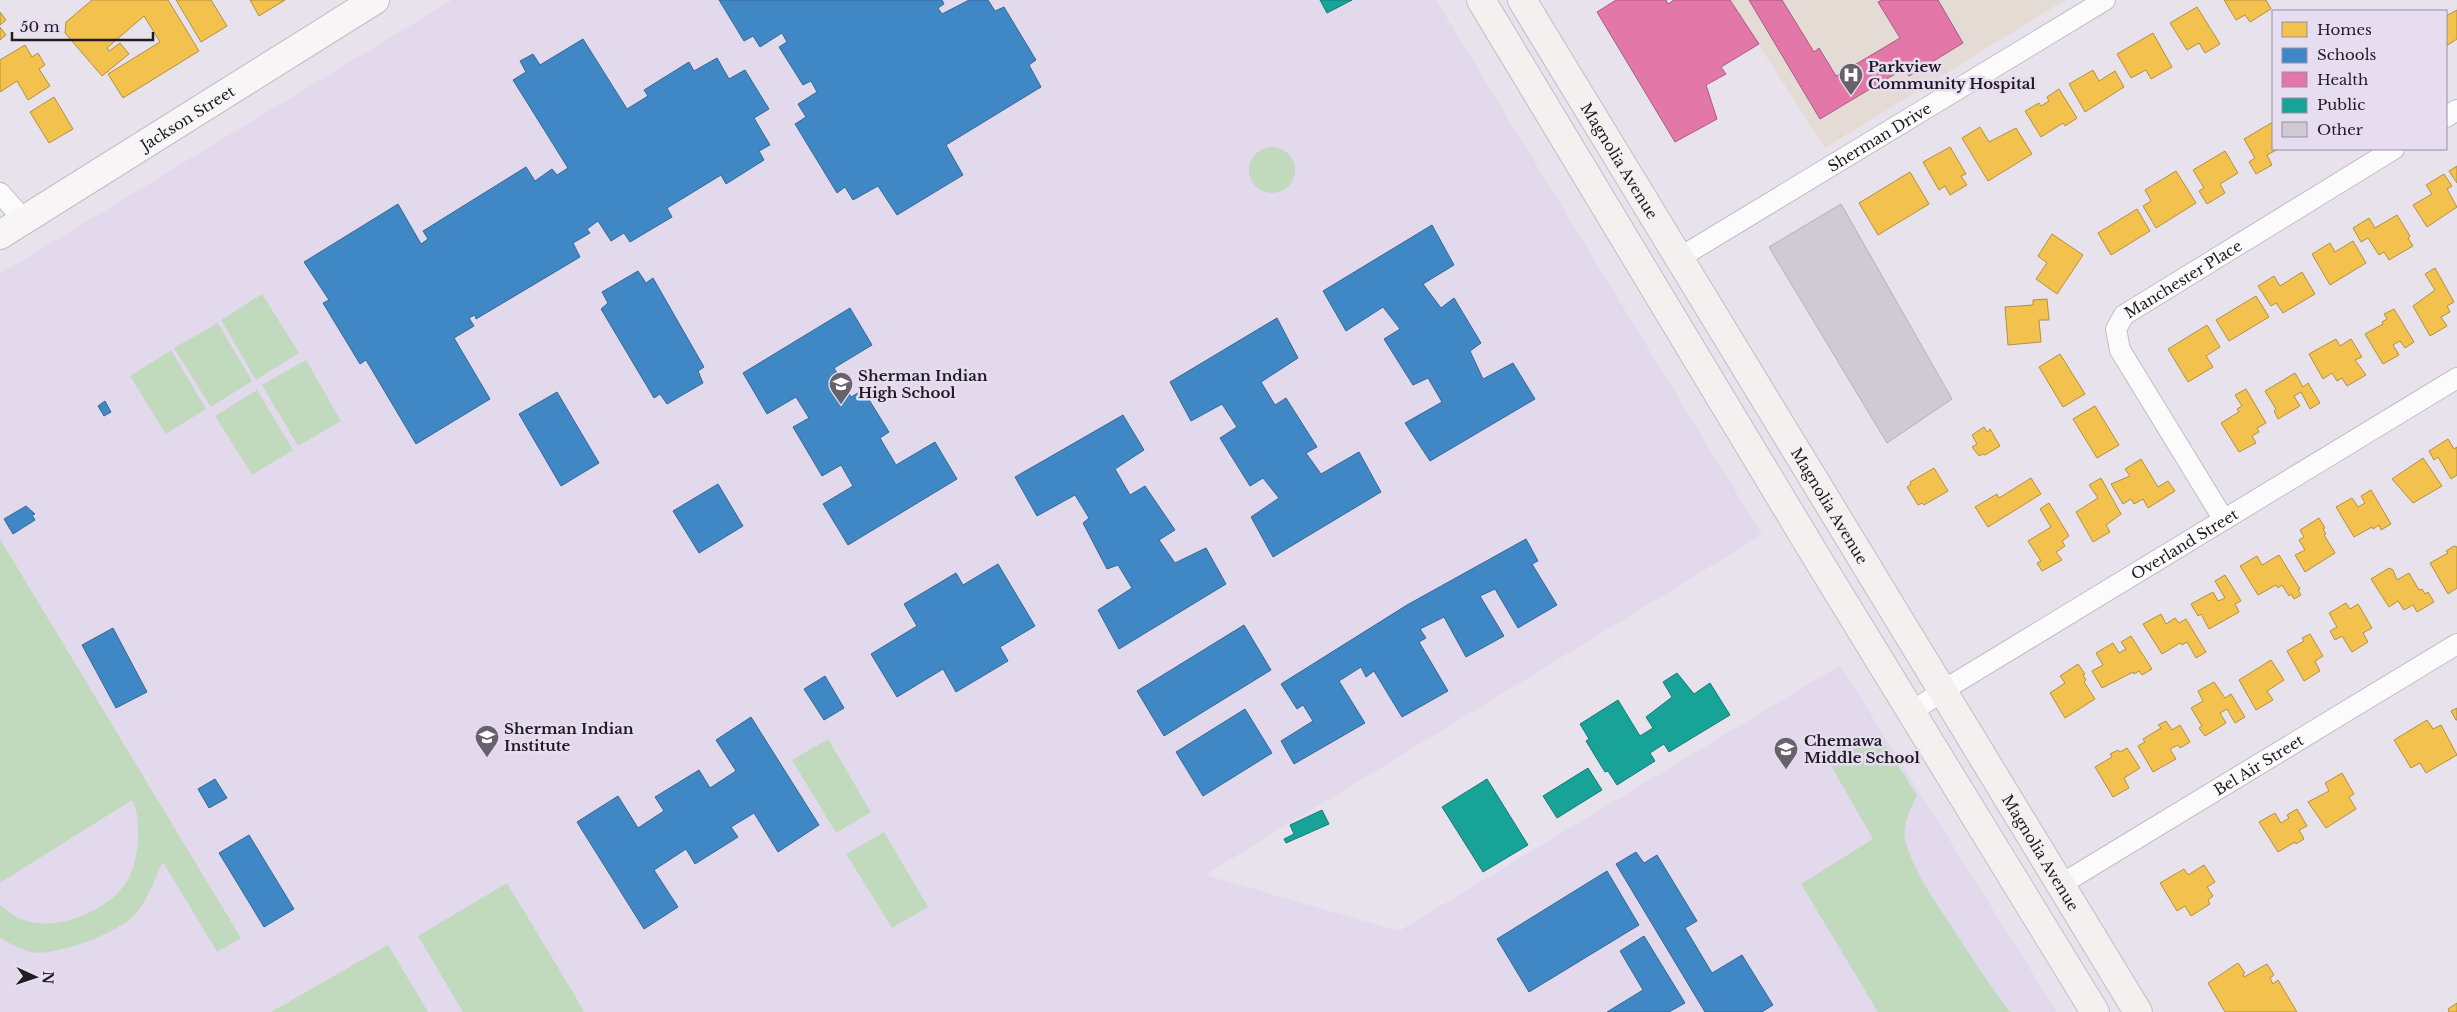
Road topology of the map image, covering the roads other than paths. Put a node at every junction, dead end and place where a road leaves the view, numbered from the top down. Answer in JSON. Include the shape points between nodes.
{"nodes":[{"id":1,"x":375,"y":0,"type":"edge"},
{"id":2,"x":1481,"y":0,"type":"edge"},
{"id":3,"x":2105,"y":0,"type":"edge"},
{"id":4,"x":1526,"y":7,"type":"edge"},
{"id":5,"x":1500,"y":30,"type":"junction"},
{"id":6,"x":2392,"y":150,"type":"edge"},
{"id":7,"x":0,"y":192,"type":"edge"},
{"id":8,"x":24,"y":220,"type":"junction"},
{"id":9,"x":0,"y":235,"type":"edge"},
{"id":10,"x":1679,"y":258,"type":"junction"},
{"id":11,"x":2457,"y":378,"type":"edge"},
{"id":12,"x":2224,"y":520,"type":"junction"},
{"id":13,"x":2457,"y":644,"type":"edge"},
{"id":14,"x":1942,"y":691,"type":"junction"},
{"id":15,"x":1912,"y":712,"type":"junction"},
{"id":16,"x":2060,"y":885,"type":"junction"},
{"id":17,"x":2095,"y":1012,"type":"edge"},
{"id":18,"x":2138,"y":1012,"type":"edge"}],
"edges":[{"from":1,"to":8,"type":"street","name":"Jackson Street"},
{"from":2,"to":5,"type":"main road"},
{"from":3,"to":10,"type":"street","name":"Sherman Drive"},
{"from":4,"to":5,"type":"main road"},
{"from":4,"to":10,"type":"main road","name":"Magnolia Avenue"},
{"from":5,"to":15,"type":"main road"},
{"from":6,"to":12,"type":"street","name":"Manchester Place","via":[[2124,315],[2116,329],[2120,350]]},
{"from":7,"to":8,"type":"street"},
{"from":8,"to":9,"type":"street","name":"Jackson Street"},
{"from":10,"to":14,"type":"main road","name":"Magnolia Avenue"},
{"from":11,"to":12,"type":"street","name":"Overland Street"},
{"from":12,"to":14,"type":"street","name":"Overland Street"},
{"from":13,"to":16,"type":"street","name":"Bel Air Street"},
{"from":14,"to":15,"type":"street","name":"Overland Street"},
{"from":14,"to":16,"type":"main road","name":"Magnolia Avenue"},
{"from":15,"to":17,"type":"main road"},
{"from":16,"to":18,"type":"main road","name":"Magnolia Avenue"}]}
